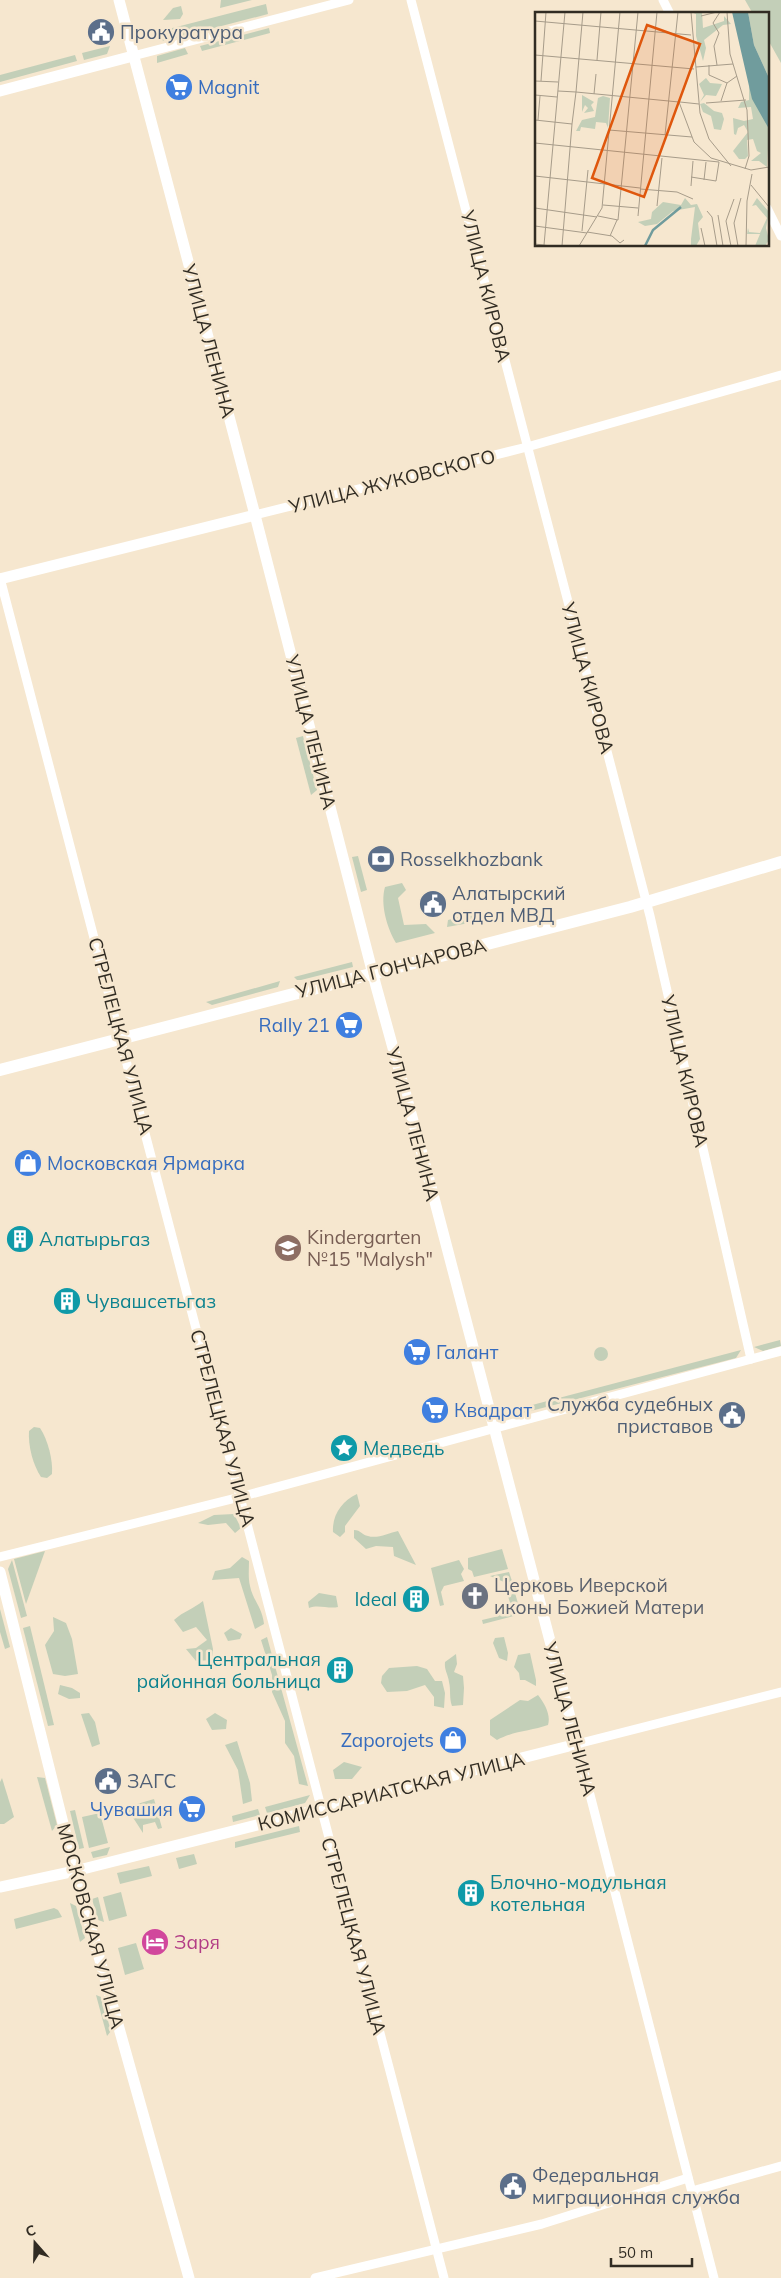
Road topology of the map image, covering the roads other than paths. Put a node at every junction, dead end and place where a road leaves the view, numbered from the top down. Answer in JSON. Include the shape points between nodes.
{"nodes":[{"id":1,"x":119,"y":0,"type":"edge"},
{"id":2,"x":349,"y":0,"type":"edge"},
{"id":3,"x":412,"y":0,"type":"edge"},
{"id":4,"x":663,"y":0,"type":"edge"},
{"id":5,"x":669,"y":12,"type":"edge"},
{"id":6,"x":133,"y":56,"type":"junction"},
{"id":7,"x":0,"y":91,"type":"edge"},
{"id":8,"x":768,"y":210,"type":"edge"},
{"id":9,"x":781,"y":236,"type":"edge"},
{"id":10,"x":781,"y":375,"type":"edge"},
{"id":11,"x":527,"y":447,"type":"junction"},
{"id":12,"x":255,"y":515,"type":"junction"},
{"id":13,"x":0,"y":579,"type":"edge"},
{"id":14,"x":781,"y":862,"type":"edge"},
{"id":15,"x":646,"y":903,"type":"junction"},
{"id":16,"x":372,"y":973,"type":"junction"},
{"id":17,"x":122,"y":1038,"type":"junction"},
{"id":18,"x":0,"y":1070,"type":"edge"},
{"id":19,"x":781,"y":1351,"type":"edge"},
{"id":20,"x":751,"y":1359,"type":"junction"},
{"id":21,"x":492,"y":1428,"type":"junction"},
{"id":22,"x":240,"y":1497,"type":"junction"},
{"id":23,"x":0,"y":1557,"type":"edge"},
{"id":24,"x":0,"y":1572,"type":"edge"},
{"id":25,"x":781,"y":1692,"type":"edge"},
{"id":26,"x":577,"y":1744,"type":"junction"},
{"id":27,"x":320,"y":1808,"type":"junction"},
{"id":28,"x":75,"y":1871,"type":"junction"},
{"id":29,"x":0,"y":1887,"type":"edge"},
{"id":30,"x":781,"y":2166,"type":"edge"},
{"id":31,"x":688,"y":2178,"type":"junction"},
{"id":32,"x":692,"y":2191,"type":"junction"},
{"id":33,"x":437,"y":2248,"type":"junction"},
{"id":34,"x":189,"y":2278,"type":"edge"},
{"id":35,"x":315,"y":2278,"type":"edge"},
{"id":36,"x":444,"y":2278,"type":"edge"},
{"id":37,"x":714,"y":2278,"type":"edge"}],
"edges":[{"from":1,"to":6,"type":"street","name":"УЛИЦА ЛЕНИНА"},
{"from":2,"to":6,"type":"street"},
{"from":3,"to":11,"type":"street","name":"УЛИЦА КИРОВА"},
{"from":4,"to":5,"type":"street"},
{"from":6,"to":7,"type":"street"},
{"from":6,"to":12,"type":"street","name":"УЛИЦА ЛЕНИНА"},
{"from":8,"to":9,"type":"street"},
{"from":10,"to":11,"type":"street","name":"УЛИЦА ЖУКОВСКОГО"},
{"from":11,"to":12,"type":"street","name":"УЛИЦА ЖУКОВСКОГО"},
{"from":11,"to":15,"type":"street","name":"УЛИЦА КИРОВА"},
{"from":12,"to":13,"type":"street","name":"УЛИЦА ЖУКОВСКОГО"},
{"from":12,"to":16,"type":"street","name":"УЛИЦА ЛЕНИНА"},
{"from":13,"to":17,"type":"street","name":"СТРЕЛЕЦКАЯ УЛИЦА"},
{"from":14,"to":15,"type":"main road","name":"УЛИЦА ГОНЧАРОВА"},
{"from":15,"to":16,"type":"main road","name":"УЛИЦА ГОНЧАРОВА"},
{"from":15,"to":20,"type":"street","name":"УЛИЦА КИРОВА"},
{"from":16,"to":17,"type":"main road","name":"УЛИЦА ГОНЧАРОВА"},
{"from":16,"to":21,"type":"street","name":"УЛИЦА ЛЕНИНА","via":[[429,1179]]},
{"from":17,"to":18,"type":"main road","name":"УЛИЦА ГОНЧАРОВА"},
{"from":17,"to":22,"type":"street","name":"СТРЕЛЕЦКАЯ УЛИЦА"},
{"from":19,"to":20,"type":"street"},
{"from":20,"to":21,"type":"street"},
{"from":21,"to":22,"type":"street"},
{"from":21,"to":26,"type":"street","name":"УЛИЦА ЛЕНИНА"},
{"from":22,"to":23,"type":"street"},
{"from":22,"to":27,"type":"street","name":"СТРЕЛЕЦКАЯ УЛИЦА"},
{"from":24,"to":28,"type":"street","name":"МОСКОВСКАЯ УЛИЦА"},
{"from":25,"to":26,"type":"street","name":"КОМИССАРИАТСКАЯ УЛИЦА"},
{"from":26,"to":27,"type":"street","name":"КОМИССАРИАТСКАЯ УЛИЦА"},
{"from":26,"to":31,"type":"street","name":"УЛИЦА ЛЕНИНА"},
{"from":27,"to":28,"type":"street","name":"КОМИССАРИАТСКАЯ УЛИЦА"},
{"from":27,"to":33,"type":"street","name":"СТРЕЛЕЦКАЯ УЛИЦА"},
{"from":28,"to":29,"type":"street","name":"КОМИССАРИАТСКАЯ УЛИЦА"},
{"from":28,"to":34,"type":"street","name":"МОСКОВСКАЯ УЛИЦА"},
{"from":30,"to":32,"type":"street"},
{"from":31,"to":32,"type":"street","name":"УЛИЦА ЛЕНИНА"},
{"from":31,"to":33,"type":"street","via":[[542,2224]]},
{"from":32,"to":37,"type":"street","name":"УЛИЦА ЛЕНИНА"},
{"from":33,"to":35,"type":"street"},
{"from":33,"to":36,"type":"street","name":"СТРЕЛЕЦКАЯ УЛИЦА"}]}
